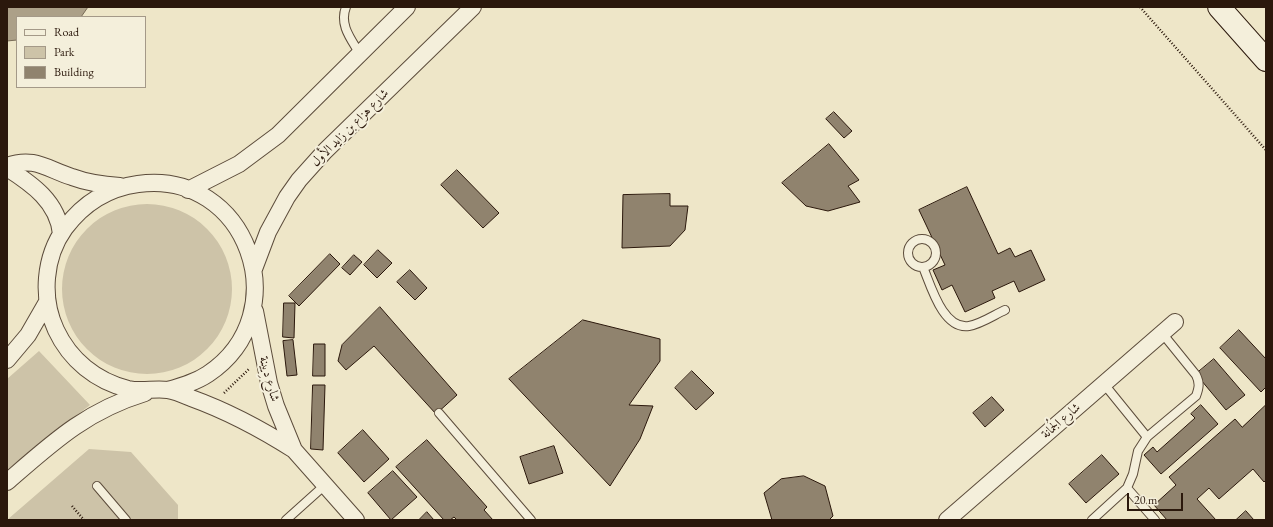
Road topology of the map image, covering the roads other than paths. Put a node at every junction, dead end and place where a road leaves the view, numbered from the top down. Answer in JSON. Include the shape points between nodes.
{"nodes":[{"id":1,"x":346,"y":7,"type":"edge"},
{"id":2,"x":407,"y":7,"type":"edge"},
{"id":3,"x":473,"y":7,"type":"edge"},
{"id":4,"x":1219,"y":7,"type":"edge"},
{"id":5,"x":360,"y":54,"type":"junction"},
{"id":6,"x":1266,"y":60,"type":"edge"},
{"id":7,"x":7,"y":167,"type":"edge"},
{"id":8,"x":54,"y":170,"type":"junction"},
{"id":9,"x":126,"y":186,"type":"junction"},
{"id":10,"x":188,"y":190,"type":"junction"},
{"id":11,"x":40,"y":193,"type":"junction"},
{"id":12,"x":61,"y":234,"type":"junction"},
{"id":13,"x":923,"y":267,"type":"dead end"},
{"id":14,"x":254,"y":269,"type":"junction"},
{"id":15,"x":47,"y":302,"type":"junction"},
{"id":16,"x":254,"y":305,"type":"junction"},
{"id":17,"x":1005,"y":310,"type":"dead end"},
{"id":18,"x":1175,"y":322,"type":"dead end"},
{"id":19,"x":1162,"y":333,"type":"junction"},
{"id":20,"x":7,"y":360,"type":"edge"},
{"id":21,"x":1104,"y":384,"type":"junction"},
{"id":22,"x":168,"y":390,"type":"junction"},
{"id":23,"x":150,"y":391,"type":"junction"},
{"id":24,"x":439,"y":413,"type":"dead end"},
{"id":25,"x":1147,"y":437,"type":"junction"},
{"id":26,"x":294,"y":450,"type":"junction"},
{"id":27,"x":7,"y":482,"type":"edge"},
{"id":28,"x":325,"y":485,"type":"junction"},
{"id":29,"x":97,"y":486,"type":"dead end"},
{"id":30,"x":1127,"y":488,"type":"junction"},
{"id":31,"x":126,"y":520,"type":"edge"},
{"id":32,"x":286,"y":520,"type":"edge"},
{"id":33,"x":356,"y":520,"type":"edge"},
{"id":34,"x":531,"y":520,"type":"edge"},
{"id":35,"x":947,"y":520,"type":"edge"},
{"id":36,"x":1092,"y":520,"type":"edge"},
{"id":37,"x":1156,"y":520,"type":"edge"}],
"edges":[{"from":1,"to":5,"type":"lane","via":[[344,27]]},
{"from":2,"to":5,"type":"street"},
{"from":3,"to":14,"type":"street","name":"شارع هزاع بن زايد الأول","via":[[303,175],[277,214]]},
{"from":4,"to":6,"type":"main road"},
{"from":5,"to":10,"type":"street","via":[[278,135],[218,176]]},
{"from":7,"to":8,"type":"street","via":[[33,162]]},
{"from":7,"to":11,"type":"street"},
{"from":8,"to":9,"type":"street","via":[[86,181]]},
{"from":8,"to":11,"type":"street"},
{"from":9,"to":10,"type":"street","via":[[168,184]]},
{"from":9,"to":12,"type":"street","via":[[89,203],[73,217]]},
{"from":10,"to":14,"type":"street","via":[[208,199],[224,212],[242,235]]},
{"from":11,"to":12,"type":"street","via":[[54,210]]},
{"from":12,"to":15,"type":"street","via":[[51,255],[46,278]]},
{"from":13,"to":17,"type":"lane","via":[[945,315],[955,324],[969,326]]},
{"from":14,"to":16,"type":"street"},
{"from":15,"to":20,"type":"street","via":[[28,335]]},
{"from":15,"to":23,"type":"street","via":[[52,322],[61,341],[74,358],[90,372],[128,389]]},
{"from":16,"to":22,"type":"street","via":[[245,332],[225,361],[208,374]]},
{"from":16,"to":26,"type":"street","name":"شارع دِيينة","via":[[263,360],[276,406]]},
{"from":18,"to":19,"type":"street","name":"شارع الجُمانة"},
{"from":19,"to":21,"type":"street","name":"شارع الجُمانة"},
{"from":19,"to":25,"type":"lane","via":[[1196,375],[1199,389],[1196,396]]},
{"from":21,"to":25,"type":"lane"},
{"from":21,"to":35,"type":"street","name":"شارع الجُمانة"},
{"from":22,"to":23,"type":"street"},
{"from":22,"to":26,"type":"street","name":"شارع دِيينة","via":[[255,426]]},
{"from":23,"to":27,"type":"street","via":[[124,399],[76,424]]},
{"from":24,"to":34,"type":"lane"},
{"from":25,"to":30,"type":"lane","via":[[1138,451]]},
{"from":26,"to":28,"type":"street","name":"شارع دِيينة"},
{"from":28,"to":32,"type":"lane"},
{"from":28,"to":33,"type":"street","name":"شارع دِيينة"},
{"from":29,"to":31,"type":"lane"},
{"from":30,"to":36,"type":"lane"},
{"from":30,"to":37,"type":"lane"}]}
